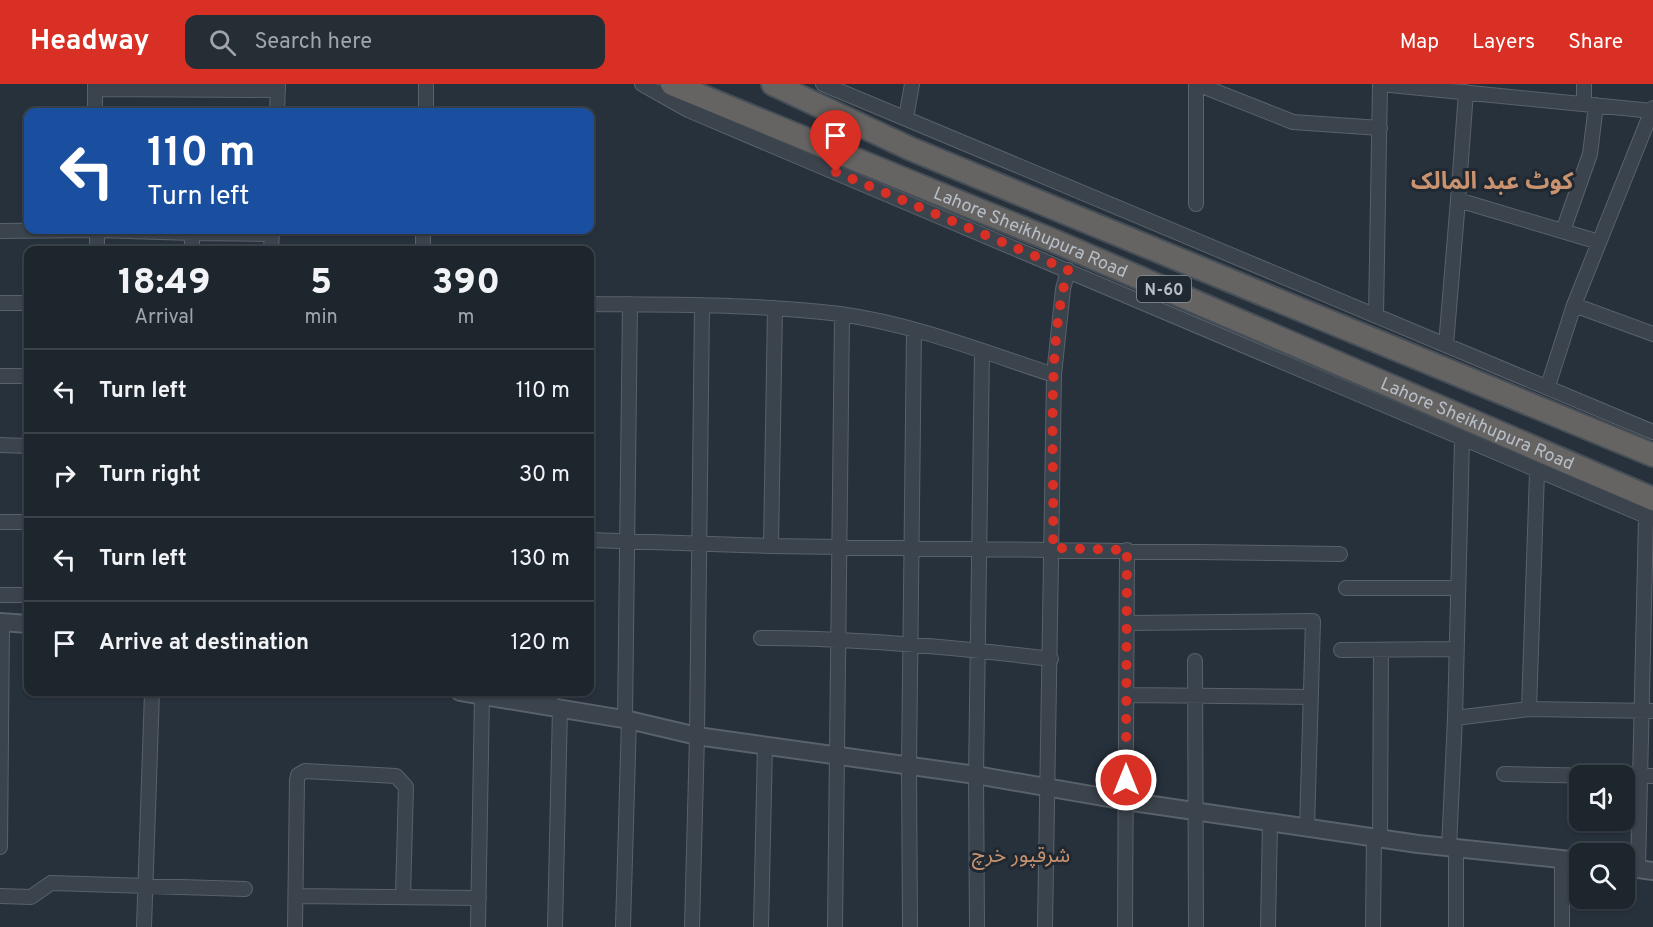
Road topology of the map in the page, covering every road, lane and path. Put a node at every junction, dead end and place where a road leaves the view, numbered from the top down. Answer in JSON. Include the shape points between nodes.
{"nodes":[{"id":1,"x":426,"y":84,"type":"edge"},
{"id":2,"x":642,"y":84,"type":"edge"},
{"id":3,"x":672,"y":84,"type":"edge"},
{"id":4,"x":773,"y":84,"type":"edge"},
{"id":5,"x":823,"y":84,"type":"edge"},
{"id":6,"x":912,"y":84,"type":"edge"},
{"id":7,"x":1196,"y":84,"type":"edge"},
{"id":8,"x":1584,"y":84,"type":"edge"},
{"id":9,"x":95,"y":86,"type":"edge"},
{"id":10,"x":278,"y":87,"type":"edge"},
{"id":11,"x":1451,"y":87,"type":"edge"},
{"id":12,"x":1507,"y":90,"type":"edge"},
{"id":13,"x":1466,"y":92,"type":"junction"},
{"id":14,"x":1590,"y":105,"type":"junction"},
{"id":15,"x":95,"y":108,"type":"edge"},
{"id":16,"x":277,"y":108,"type":"edge"},
{"id":17,"x":426,"y":108,"type":"edge"},
{"id":18,"x":1653,"y":110,"type":"edge"},
{"id":19,"x":906,"y":118,"type":"junction"},
{"id":20,"x":1380,"y":128,"type":"junction"},
{"id":21,"x":1458,"y":200,"type":"junction"},
{"id":22,"x":1196,"y":204,"type":"dead end"},
{"id":23,"x":0,"y":231,"type":"edge"},
{"id":24,"x":24,"y":231,"type":"edge"},
{"id":25,"x":1563,"y":231,"type":"junction"},
{"id":26,"x":1599,"y":242,"type":"junction"},
{"id":27,"x":1068,"y":270,"type":"junction"},
{"id":28,"x":0,"y":303,"type":"edge"},
{"id":29,"x":24,"y":303,"type":"edge"},
{"id":30,"x":594,"y":304,"type":"edge"},
{"id":31,"x":630,"y":304,"type":"junction"},
{"id":32,"x":702,"y":305,"type":"junction"},
{"id":33,"x":1574,"y":305,"type":"junction"},
{"id":34,"x":775,"y":308,"type":"junction"},
{"id":35,"x":842,"y":315,"type":"junction"},
{"id":36,"x":1376,"y":316,"type":"junction"},
{"id":37,"x":914,"y":330,"type":"junction"},
{"id":38,"x":1653,"y":334,"type":"edge"},
{"id":39,"x":1446,"y":345,"type":"junction"},
{"id":40,"x":982,"y":351,"type":"junction"},
{"id":41,"x":1054,"y":375,"type":"junction"},
{"id":42,"x":0,"y":376,"type":"edge"},
{"id":43,"x":24,"y":376,"type":"edge"},
{"id":44,"x":1548,"y":386,"type":"junction"},
{"id":45,"x":1653,"y":432,"type":"edge"},
{"id":46,"x":1462,"y":440,"type":"junction"},
{"id":47,"x":0,"y":445,"type":"edge"},
{"id":48,"x":24,"y":446,"type":"edge"},
{"id":49,"x":1653,"y":455,"type":"edge"},
{"id":50,"x":1537,"y":472,"type":"junction"},
{"id":51,"x":1651,"y":512,"type":"edge"},
{"id":52,"x":0,"y":522,"type":"edge"},
{"id":53,"x":24,"y":522,"type":"edge"},
{"id":54,"x":594,"y":540,"type":"edge"},
{"id":55,"x":627,"y":542,"type":"junction"},
{"id":56,"x":699,"y":544,"type":"junction"},
{"id":57,"x":771,"y":546,"type":"junction"},
{"id":58,"x":912,"y":546,"type":"junction"},
{"id":59,"x":838,"y":547,"type":"junction"},
{"id":60,"x":978,"y":548,"type":"junction"},
{"id":61,"x":1053,"y":548,"type":"junction"},
{"id":62,"x":1127,"y":550,"type":"junction"},
{"id":63,"x":1340,"y":554,"type":"dead end"},
{"id":64,"x":1346,"y":588,"type":"dead end"},
{"id":65,"x":1458,"y":588,"type":"junction"},
{"id":66,"x":0,"y":595,"type":"edge"},
{"id":67,"x":24,"y":595,"type":"edge"},
{"id":68,"x":1,"y":622,"type":"edge"},
{"id":69,"x":1127,"y":623,"type":"junction"},
{"id":70,"x":24,"y":624,"type":"edge"},
{"id":71,"x":761,"y":638,"type":"dead end"},
{"id":72,"x":838,"y":638,"type":"junction"},
{"id":73,"x":911,"y":644,"type":"junction"},
{"id":74,"x":978,"y":650,"type":"junction"},
{"id":75,"x":1341,"y":650,"type":"dead end"},
{"id":76,"x":1381,"y":650,"type":"junction"},
{"id":77,"x":1456,"y":650,"type":"junction"},
{"id":78,"x":1051,"y":659,"type":"junction"},
{"id":79,"x":1195,"y":661,"type":"dead end"},
{"id":80,"x":1127,"y":694,"type":"junction"},
{"id":81,"x":1195,"y":695,"type":"junction"},
{"id":82,"x":152,"y":696,"type":"edge"},
{"id":83,"x":482,"y":696,"type":"edge"},
{"id":84,"x":492,"y":696,"type":"edge"},
{"id":85,"x":1311,"y":697,"type":"junction"},
{"id":86,"x":554,"y":702,"type":"edge"},
{"id":87,"x":1529,"y":709,"type":"junction"},
{"id":88,"x":1647,"y":711,"type":"edge"},
{"id":89,"x":1455,"y":718,"type":"junction"},
{"id":90,"x":627,"y":720,"type":"junction"},
{"id":91,"x":698,"y":736,"type":"junction"},
{"id":92,"x":765,"y":745,"type":"junction"},
{"id":93,"x":837,"y":755,"type":"junction"},
{"id":94,"x":909,"y":766,"type":"junction"},
{"id":95,"x":1504,"y":774,"type":"dead end"},
{"id":96,"x":976,"y":775,"type":"junction"},
{"id":97,"x":1569,"y":775,"type":"edge"},
{"id":98,"x":1646,"y":776,"type":"edge"},
{"id":99,"x":1048,"y":788,"type":"junction"},
{"id":100,"x":1126,"y":801,"type":"junction"},
{"id":101,"x":1195,"y":812,"type":"junction"},
{"id":102,"x":1270,"y":823,"type":"junction"},
{"id":103,"x":1307,"y":828,"type":"junction"},
{"id":104,"x":1377,"y":838,"type":"junction"},
{"id":105,"x":0,"y":847,"type":"edge"},
{"id":106,"x":1452,"y":848,"type":"junction"},
{"id":107,"x":1562,"y":859,"type":"junction"},
{"id":108,"x":1569,"y":860,"type":"edge"},
{"id":109,"x":1638,"y":869,"type":"edge"},
{"id":110,"x":146,"y":885,"type":"junction"},
{"id":111,"x":244,"y":889,"type":"dead end"},
{"id":112,"x":0,"y":896,"type":"edge"},
{"id":113,"x":296,"y":896,"type":"junction"},
{"id":114,"x":403,"y":896,"type":"junction"},
{"id":115,"x":479,"y":898,"type":"junction"},
{"id":116,"x":144,"y":927,"type":"edge"},
{"id":117,"x":295,"y":927,"type":"edge"},
{"id":118,"x":478,"y":927,"type":"edge"},
{"id":119,"x":555,"y":927,"type":"edge"},
{"id":120,"x":623,"y":927,"type":"edge"},
{"id":121,"x":692,"y":927,"type":"edge"},
{"id":122,"x":761,"y":927,"type":"edge"},
{"id":123,"x":835,"y":927,"type":"edge"},
{"id":124,"x":910,"y":927,"type":"edge"},
{"id":125,"x":977,"y":927,"type":"edge"},
{"id":126,"x":1045,"y":927,"type":"edge"},
{"id":127,"x":1125,"y":927,"type":"edge"},
{"id":128,"x":1196,"y":927,"type":"edge"},
{"id":129,"x":1268,"y":927,"type":"edge"},
{"id":130,"x":1373,"y":927,"type":"edge"},
{"id":131,"x":1456,"y":927,"type":"edge"},
{"id":132,"x":1562,"y":927,"type":"edge"}],
"edges":[{"from":1,"to":17,"type":"street"},
{"from":2,"to":27,"type":"street","via":[[688,110]]},
{"from":3,"to":51,"type":"highway","name":"Lahore Sheikhupura Road","number":"N-60","via":[[1076,251]]},
{"from":4,"to":49,"type":"highway","name":"Lahore Sheikhupura Road","number":"N-60","via":[[911,149]]},
{"from":5,"to":19,"type":"street"},
{"from":6,"to":19,"type":"street"},
{"from":7,"to":20,"type":"street","via":[[1293,122]]},
{"from":7,"to":22,"type":"street"},
{"from":8,"to":14,"type":"street"},
{"from":9,"to":10,"type":"street"},
{"from":9,"to":15,"type":"street"},
{"from":10,"to":16,"type":"street"},
{"from":11,"to":13,"type":"street"},
{"from":11,"to":20,"type":"street","via":[[1380,84]]},
{"from":12,"to":13,"type":"street"},
{"from":12,"to":14,"type":"street"},
{"from":13,"to":21,"type":"street"},
{"from":14,"to":18,"type":"street"},
{"from":14,"to":25,"type":"street","via":[[1590,154]]},
{"from":18,"to":26,"type":"street"},
{"from":19,"to":36,"type":"street"},
{"from":20,"to":36,"type":"street"},
{"from":21,"to":25,"type":"street"},
{"from":21,"to":39,"type":"street"},
{"from":23,"to":24,"type":"street"},
{"from":25,"to":26,"type":"street"},
{"from":26,"to":33,"type":"street"},
{"from":27,"to":41,"type":"street"},
{"from":27,"to":46,"type":"street"},
{"from":28,"to":29,"type":"street"},
{"from":30,"to":31,"type":"street"},
{"from":31,"to":32,"type":"street"},
{"from":31,"to":55,"type":"street"},
{"from":32,"to":34,"type":"street"},
{"from":32,"to":56,"type":"street"},
{"from":33,"to":38,"type":"street"},
{"from":33,"to":44,"type":"street"},
{"from":34,"to":35,"type":"street"},
{"from":34,"to":57,"type":"street"},
{"from":35,"to":37,"type":"street"},
{"from":35,"to":59,"type":"street"},
{"from":36,"to":39,"type":"street"},
{"from":37,"to":40,"type":"street"},
{"from":37,"to":58,"type":"street"},
{"from":39,"to":44,"type":"street"},
{"from":40,"to":41,"type":"street"},
{"from":40,"to":60,"type":"street"},
{"from":41,"to":61,"type":"street"},
{"from":42,"to":43,"type":"street"},
{"from":44,"to":45,"type":"street"},
{"from":46,"to":50,"type":"street"},
{"from":46,"to":65,"type":"street"},
{"from":47,"to":48,"type":"street"},
{"from":50,"to":51,"type":"street"},
{"from":50,"to":87,"type":"street"},
{"from":51,"to":88,"type":"street"},
{"from":52,"to":53,"type":"street"},
{"from":54,"to":55,"type":"street"},
{"from":55,"to":56,"type":"street"},
{"from":55,"to":90,"type":"street"},
{"from":56,"to":57,"type":"street"},
{"from":56,"to":91,"type":"street"},
{"from":57,"to":59,"type":"street"},
{"from":58,"to":59,"type":"street"},
{"from":58,"to":60,"type":"street"},
{"from":58,"to":73,"type":"street"},
{"from":59,"to":72,"type":"street"},
{"from":60,"to":61,"type":"street"},
{"from":60,"to":74,"type":"street"},
{"from":61,"to":62,"type":"street"},
{"from":61,"to":78,"type":"street"},
{"from":62,"to":63,"type":"street"},
{"from":62,"to":69,"type":"street"},
{"from":64,"to":65,"type":"street"},
{"from":65,"to":77,"type":"street"},
{"from":66,"to":67,"type":"street"},
{"from":68,"to":70,"type":"street"},
{"from":68,"to":105,"type":"street"},
{"from":69,"to":80,"type":"street"},
{"from":69,"to":85,"type":"street","via":[[1314,621]]},
{"from":71,"to":72,"type":"street"},
{"from":72,"to":73,"type":"street"},
{"from":72,"to":93,"type":"street"},
{"from":73,"to":74,"type":"street"},
{"from":73,"to":94,"type":"street"},
{"from":74,"to":78,"type":"street"},
{"from":74,"to":96,"type":"street"},
{"from":75,"to":76,"type":"street"},
{"from":76,"to":77,"type":"street"},
{"from":76,"to":104,"type":"street"},
{"from":77,"to":89,"type":"street"},
{"from":78,"to":99,"type":"street"},
{"from":79,"to":81,"type":"street"},
{"from":80,"to":81,"type":"street"},
{"from":80,"to":100,"type":"street"},
{"from":81,"to":85,"type":"street"},
{"from":81,"to":101,"type":"street"},
{"from":82,"to":110,"type":"street"},
{"from":83,"to":115,"type":"street"},
{"from":84,"to":86,"type":"street"},
{"from":85,"to":103,"type":"street"},
{"from":86,"to":90,"type":"street"},
{"from":86,"to":119,"type":"street"},
{"from":87,"to":88,"type":"street"},
{"from":87,"to":89,"type":"street"},
{"from":88,"to":98,"type":"street"},
{"from":89,"to":106,"type":"street"},
{"from":90,"to":91,"type":"street"},
{"from":90,"to":120,"type":"street"},
{"from":91,"to":92,"type":"street"},
{"from":91,"to":121,"type":"street"},
{"from":92,"to":93,"type":"street"},
{"from":92,"to":122,"type":"street"},
{"from":93,"to":94,"type":"street"},
{"from":93,"to":123,"type":"street"},
{"from":94,"to":96,"type":"street"},
{"from":94,"to":124,"type":"street"},
{"from":95,"to":97,"type":"street"},
{"from":96,"to":99,"type":"street"},
{"from":96,"to":125,"type":"street"},
{"from":98,"to":109,"type":"street"},
{"from":99,"to":100,"type":"street"},
{"from":99,"to":126,"type":"street"},
{"from":100,"to":101,"type":"street"},
{"from":100,"to":127,"type":"street"},
{"from":101,"to":102,"type":"street"},
{"from":101,"to":128,"type":"street"},
{"from":102,"to":103,"type":"street"},
{"from":102,"to":129,"type":"street"},
{"from":103,"to":104,"type":"street"},
{"from":104,"to":106,"type":"street"},
{"from":104,"to":130,"type":"street"},
{"from":106,"to":107,"type":"street"},
{"from":106,"to":131,"type":"street"},
{"from":107,"to":108,"type":"street"},
{"from":107,"to":132,"type":"street"},
{"from":110,"to":111,"type":"street"},
{"from":110,"to":112,"type":"street","via":[[51,883],[31,897]]},
{"from":110,"to":116,"type":"street"},
{"from":113,"to":114,"type":"street"},
{"from":113,"to":114,"type":"street","via":[[297,780],[305,771],[396,776],[403,780]]},
{"from":113,"to":117,"type":"street"},
{"from":114,"to":115,"type":"street"},
{"from":115,"to":118,"type":"street"}]}
